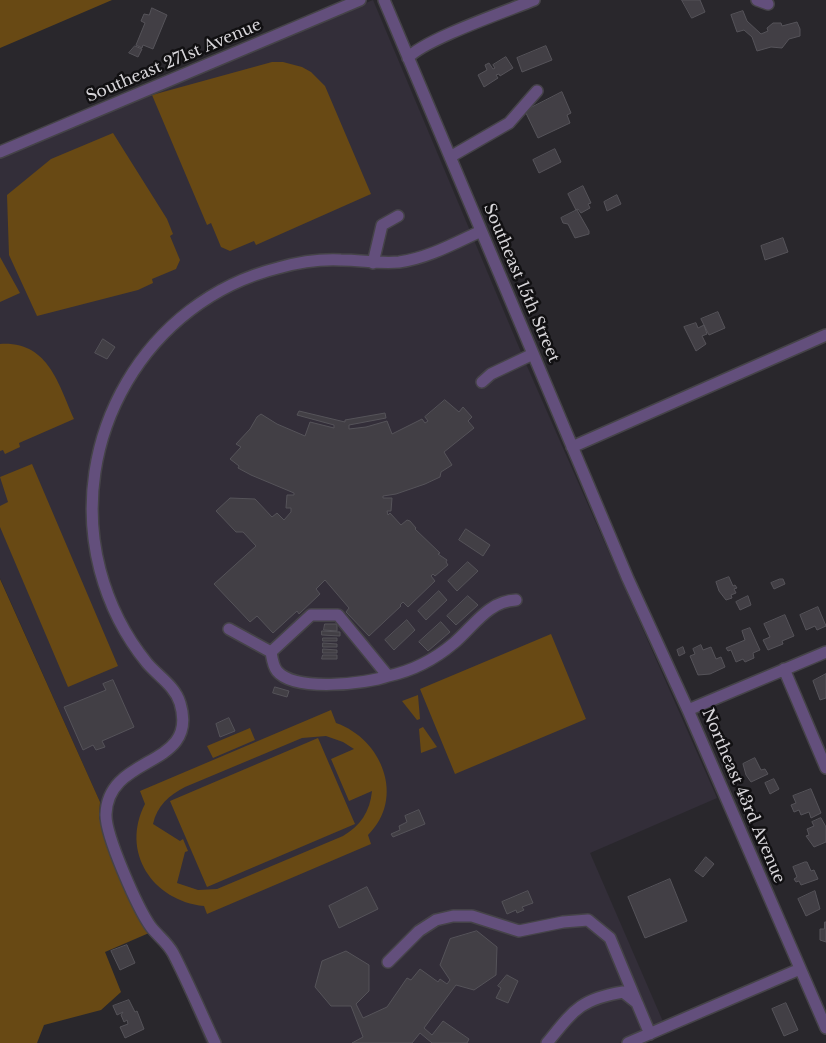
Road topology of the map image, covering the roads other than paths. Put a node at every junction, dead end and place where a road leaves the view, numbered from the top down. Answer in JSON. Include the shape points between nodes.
{"nodes":[{"id":1,"x":360,"y":0,"type":"edge"},
{"id":2,"x":384,"y":0,"type":"edge"},
{"id":3,"x":534,"y":0,"type":"edge"},
{"id":4,"x":408,"y":58,"type":"junction"},
{"id":5,"x":537,"y":91,"type":"dead end"},
{"id":6,"x":0,"y":152,"type":"edge"},
{"id":7,"x":450,"y":157,"type":"junction"},
{"id":8,"x":398,"y":216,"type":"dead end"},
{"id":9,"x":481,"y":231,"type":"junction"},
{"id":10,"x":373,"y":262,"type":"junction"},
{"id":11,"x":826,"y":335,"type":"edge"},
{"id":12,"x":533,"y":354,"type":"junction"},
{"id":13,"x":482,"y":382,"type":"dead end"},
{"id":14,"x":572,"y":447,"type":"junction"},
{"id":15,"x":628,"y":579,"type":"joint"},
{"id":16,"x":516,"y":600,"type":"dead end"},
{"id":17,"x":229,"y":629,"type":"dead end"},
{"id":18,"x":271,"y":652,"type":"junction"},
{"id":19,"x":826,"y":652,"type":"edge"},
{"id":20,"x":784,"y":669,"type":"junction"},
{"id":21,"x":388,"y":676,"type":"junction"},
{"id":22,"x":688,"y":710,"type":"junction"},
{"id":23,"x":826,"y":768,"type":"edge"},
{"id":24,"x":388,"y":962,"type":"dead end"},
{"id":25,"x":800,"y":969,"type":"junction"},
{"id":26,"x":637,"y":1003,"type":"junction"},
{"id":27,"x":826,"y":1028,"type":"edge"},
{"id":28,"x":650,"y":1034,"type":"junction"},
{"id":29,"x":215,"y":1043,"type":"edge"},
{"id":30,"x":547,"y":1043,"type":"edge"},
{"id":31,"x":628,"y":1043,"type":"edge"}],
"edges":[{"from":1,"to":6,"type":"street","name":"Southeast 271st Avenue"},
{"from":2,"to":4,"type":"street","name":"Southeast 15th Street"},
{"from":3,"to":4,"type":"street","via":[[433,42],[414,51]]},
{"from":4,"to":7,"type":"street","name":"Southeast 15th Street"},
{"from":5,"to":7,"type":"street","via":[[509,123]]},
{"from":7,"to":9,"type":"street","name":"Southeast 15th Street"},
{"from":8,"to":10,"type":"street","via":[[382,225]]},
{"from":9,"to":10,"type":"street","via":[[413,260]]},
{"from":9,"to":12,"type":"street","name":"Southeast 15th Street"},
{"from":10,"to":29,"type":"street","via":[[328,260],[280,267],[239,281],[205,299],[176,321],[141,358],[116,401],[96,460],[92,496],[93,534],[108,594],[138,651],[176,695],[182,714],[181,730],[171,747],[160,757],[131,770],[115,785],[106,807],[106,823],[145,918],[174,955]]},
{"from":11,"to":14,"type":"street"},
{"from":12,"to":13,"type":"street","via":[[491,374]]},
{"from":12,"to":14,"type":"street","name":"Southeast 15th Street"},
{"from":14,"to":15,"type":"street","name":"Southeast 15th Street"},
{"from":15,"to":22,"type":"street","name":"Northeast 43rd Avenue"},
{"from":16,"to":21,"type":"street","via":[[508,600],[488,610],[453,644],[429,661]]},
{"from":17,"to":18,"type":"street"},
{"from":18,"to":21,"type":"street","via":[[277,671],[297,680],[334,685]]},
{"from":18,"to":21,"type":"street","via":[[312,614],[338,615]]},
{"from":19,"to":20,"type":"street"},
{"from":20,"to":22,"type":"street"},
{"from":20,"to":23,"type":"street"},
{"from":22,"to":25,"type":"street","name":"Northeast 43rd Avenue"},
{"from":24,"to":26,"type":"street","via":[[419,931],[436,920],[453,916],[472,916],[519,931],[588,920],[610,938]]},
{"from":25,"to":27,"type":"street","name":"Northeast 43rd Avenue"},
{"from":25,"to":28,"type":"street"},
{"from":26,"to":28,"type":"street"},
{"from":26,"to":30,"type":"street","via":[[622,992],[598,996],[573,1011]]},
{"from":28,"to":31,"type":"street"}]}
